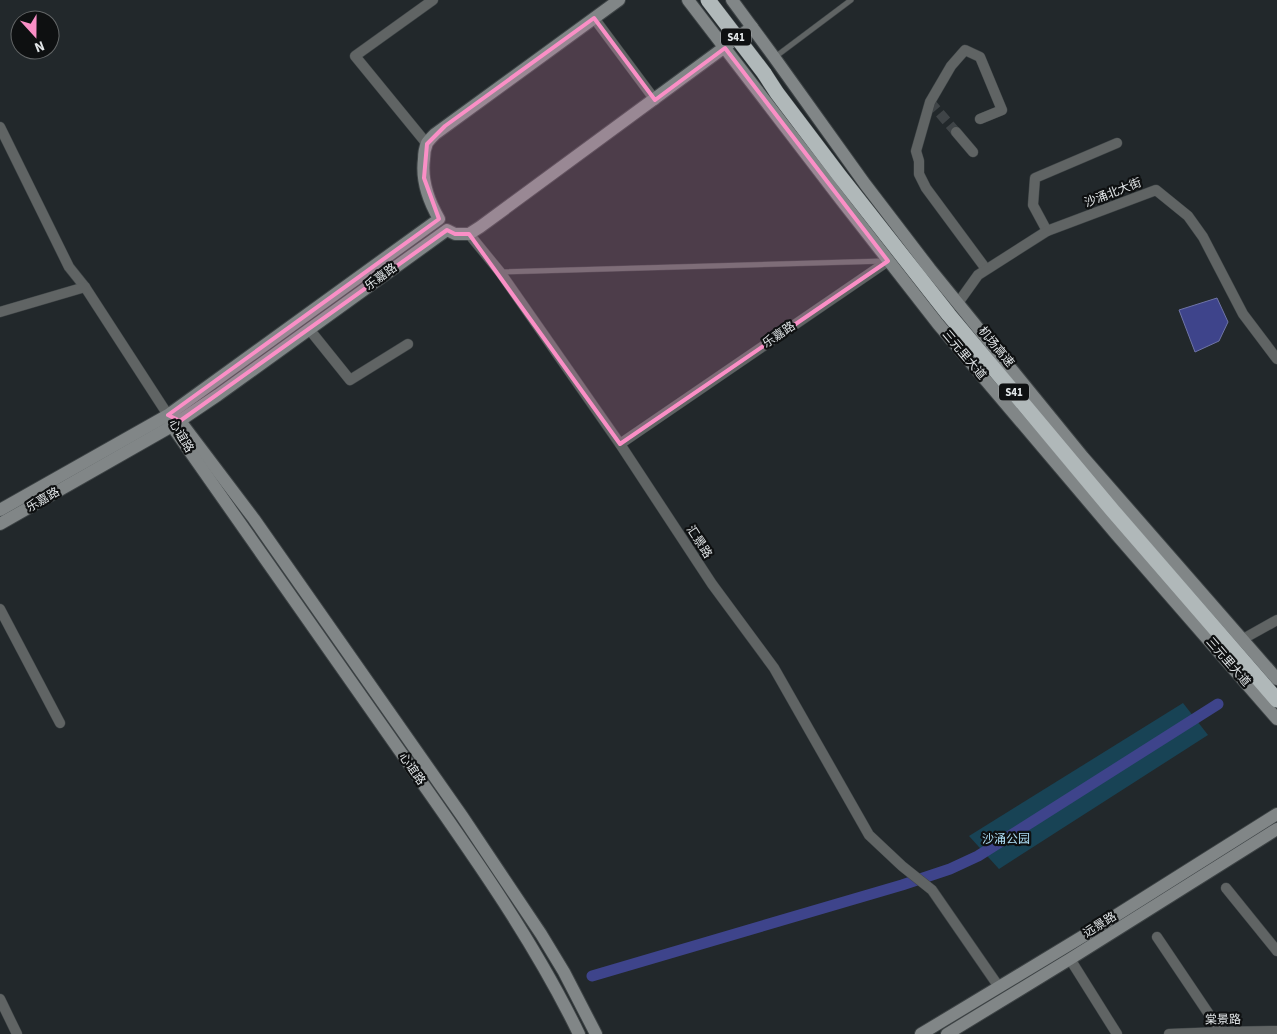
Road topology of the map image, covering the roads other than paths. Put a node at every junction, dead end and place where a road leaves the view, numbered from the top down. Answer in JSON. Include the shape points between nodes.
{"nodes":[{"id":1,"x":433,"y":0,"type":"edge"},
{"id":2,"x":619,"y":0,"type":"edge"},
{"id":3,"x":688,"y":0,"type":"edge"},
{"id":4,"x":708,"y":0,"type":"edge"},
{"id":5,"x":719,"y":0,"type":"edge"},
{"id":6,"x":732,"y":0,"type":"edge"},
{"id":7,"x":851,"y":0,"type":"edge"},
{"id":8,"x":594,"y":18,"type":"junction"},
{"id":9,"x":752,"y":27,"type":"junction"},
{"id":10,"x":725,"y":48,"type":"junction"},
{"id":11,"x":776,"y":59,"type":"junction"},
{"id":12,"x":764,"y":73,"type":"junction"},
{"id":13,"x":751,"y":83,"type":"junction"},
{"id":14,"x":655,"y":100,"type":"junction"},
{"id":15,"x":980,"y":119,"type":"dead end"},
{"id":16,"x":0,"y":127,"type":"edge"},
{"id":17,"x":956,"y":132,"type":"tunnel mouth"},
{"id":18,"x":427,"y":144,"type":"junction"},
{"id":19,"x":1117,"y":144,"type":"dead end"},
{"id":20,"x":973,"y":152,"type":"dead end"},
{"id":21,"x":439,"y":219,"type":"junction"},
{"id":22,"x":447,"y":230,"type":"junction"},
{"id":23,"x":1047,"y":231,"type":"junction"},
{"id":24,"x":469,"y":234,"type":"junction"},
{"id":25,"x":888,"y":261,"type":"junction"},
{"id":26,"x":986,"y":270,"type":"junction"},
{"id":27,"x":500,"y":272,"type":"junction"},
{"id":28,"x":85,"y":287,"type":"junction"},
{"id":29,"x":958,"y":304,"type":"junction"},
{"id":30,"x":0,"y":312,"type":"edge"},
{"id":31,"x":309,"y":329,"type":"junction"},
{"id":32,"x":408,"y":344,"type":"dead end"},
{"id":33,"x":1277,"y":359,"type":"edge"},
{"id":34,"x":174,"y":421,"type":"junction"},
{"id":35,"x":620,"y":444,"type":"junction"},
{"id":36,"x":0,"y":510,"type":"edge"},
{"id":37,"x":0,"y":524,"type":"edge"},
{"id":38,"x":0,"y":609,"type":"edge"},
{"id":39,"x":1277,"y":620,"type":"edge"},
{"id":40,"x":1243,"y":639,"type":"junction"},
{"id":41,"x":1277,"y":678,"type":"edge"},
{"id":42,"x":1277,"y":700,"type":"edge"},
{"id":43,"x":1277,"y":719,"type":"edge"},
{"id":44,"x":60,"y":723,"type":"dead end"},
{"id":45,"x":1277,"y":814,"type":"edge"},
{"id":46,"x":1277,"y":829,"type":"edge"},
{"id":47,"x":1226,"y":888,"type":"dead end"},
{"id":48,"x":1157,"y":937,"type":"dead end"},
{"id":49,"x":1277,"y":951,"type":"edge"},
{"id":50,"x":1070,"y":959,"type":"junction"},
{"id":51,"x":998,"y":987,"type":"junction"},
{"id":52,"x":0,"y":999,"type":"edge"},
{"id":53,"x":1221,"y":1032,"type":"junction"},
{"id":54,"x":1277,"y":1032,"type":"edge"},
{"id":55,"x":17,"y":1034,"type":"edge"},
{"id":56,"x":579,"y":1034,"type":"edge"},
{"id":57,"x":596,"y":1034,"type":"edge"},
{"id":58,"x":921,"y":1034,"type":"edge"},
{"id":59,"x":947,"y":1034,"type":"edge"},
{"id":60,"x":1118,"y":1034,"type":"edge"},
{"id":61,"x":1169,"y":1034,"type":"edge"}],
"edges":[{"from":1,"to":18,"type":"street","via":[[355,56]]},
{"from":2,"to":8,"type":"street"},
{"from":3,"to":10,"type":"street","name":"三元里大道"},
{"from":4,"to":12,"type":"highway","name":"机场高速","number":"S41","bridge":true},
{"from":5,"to":12,"type":"highway","bridge":true},
{"from":6,"to":9,"type":"street","name":"三元里大道"},
{"from":7,"to":11,"type":"lane"},
{"from":8,"to":14,"type":"street"},
{"from":8,"to":18,"type":"street","via":[[445,126]]},
{"from":9,"to":10,"type":"street"},
{"from":9,"to":11,"type":"street","name":"三元里大道"},
{"from":10,"to":13,"type":"street","name":"三元里大道"},
{"from":10,"to":14,"type":"street"},
{"from":11,"to":13,"type":"street","via":[[762,60],[754,66]]},
{"from":11,"to":29,"type":"street","name":"三元里大道","via":[[864,184]]},
{"from":12,"to":42,"type":"highway","name":"机场高速","number":"S41","via":[[850,190],[949,315]]},
{"from":13,"to":25,"type":"street","name":"三元里大道"},
{"from":14,"to":24,"type":"street"},
{"from":15,"to":26,"type":"street","via":[[1002,110],[980,57],[965,50],[951,66],[930,102],[916,151],[926,188]]},
{"from":16,"to":28,"type":"street","via":[[69,267]]},
{"from":17,"to":20,"type":"street"},
{"from":18,"to":21,"type":"street","via":[[423,165],[426,192]]},
{"from":19,"to":23,"type":"street","via":[[1035,178],[1033,205]]},
{"from":21,"to":22,"type":"street"},
{"from":21,"to":34,"type":"street","name":"乐嘉路"},
{"from":22,"to":24,"type":"street","via":[[455,234]]},
{"from":22,"to":31,"type":"street","name":"乐嘉路"},
{"from":23,"to":26,"type":"street","name":"沙涌北大街"},
{"from":23,"to":33,"type":"street","name":"沙涌北大街","via":[[1156,190],[1188,216],[1203,237],[1243,314]]},
{"from":24,"to":27,"type":"street","name":"汇景路"},
{"from":25,"to":27,"type":"lane"},
{"from":25,"to":35,"type":"street","name":"乐嘉路"},
{"from":25,"to":43,"type":"street","name":"三元里大道","via":[[1068,478]]},
{"from":26,"to":29,"type":"street","name":"沙涌北大街","via":[[978,275]]},
{"from":27,"to":35,"type":"street","name":"汇景路"},
{"from":28,"to":30,"type":"street"},
{"from":28,"to":34,"type":"street"},
{"from":29,"to":40,"type":"street","name":"三元里大道","via":[[1083,457]]},
{"from":31,"to":32,"type":"street","via":[[350,380]]},
{"from":31,"to":34,"type":"street","name":"乐嘉路"},
{"from":34,"to":36,"type":"street","name":"乐嘉路"},
{"from":34,"to":37,"type":"street","name":"乐嘉路"},
{"from":34,"to":56,"type":"street","name":"心谊路","via":[[250,539],[473,856],[539,960]]},
{"from":34,"to":57,"type":"street","name":"心谊路","via":[[254,519],[462,816],[541,934]]},
{"from":35,"to":51,"type":"street","name":"汇景路","via":[[712,584],[774,668],[869,835],[932,890]]},
{"from":38,"to":44,"type":"street"},
{"from":39,"to":40,"type":"street"},
{"from":40,"to":41,"type":"street","name":"三元里大道"},
{"from":45,"to":51,"type":"street","name":"远景路"},
{"from":46,"to":50,"type":"street","name":"远景路"},
{"from":47,"to":49,"type":"street"},
{"from":48,"to":53,"type":"street"},
{"from":50,"to":59,"type":"street","name":"远景路"},
{"from":50,"to":60,"type":"street"},
{"from":51,"to":58,"type":"street","name":"远景路"},
{"from":52,"to":55,"type":"street"},
{"from":53,"to":54,"type":"street","name":"棠景路"},
{"from":53,"to":61,"type":"street","name":"棠景路"}]}
